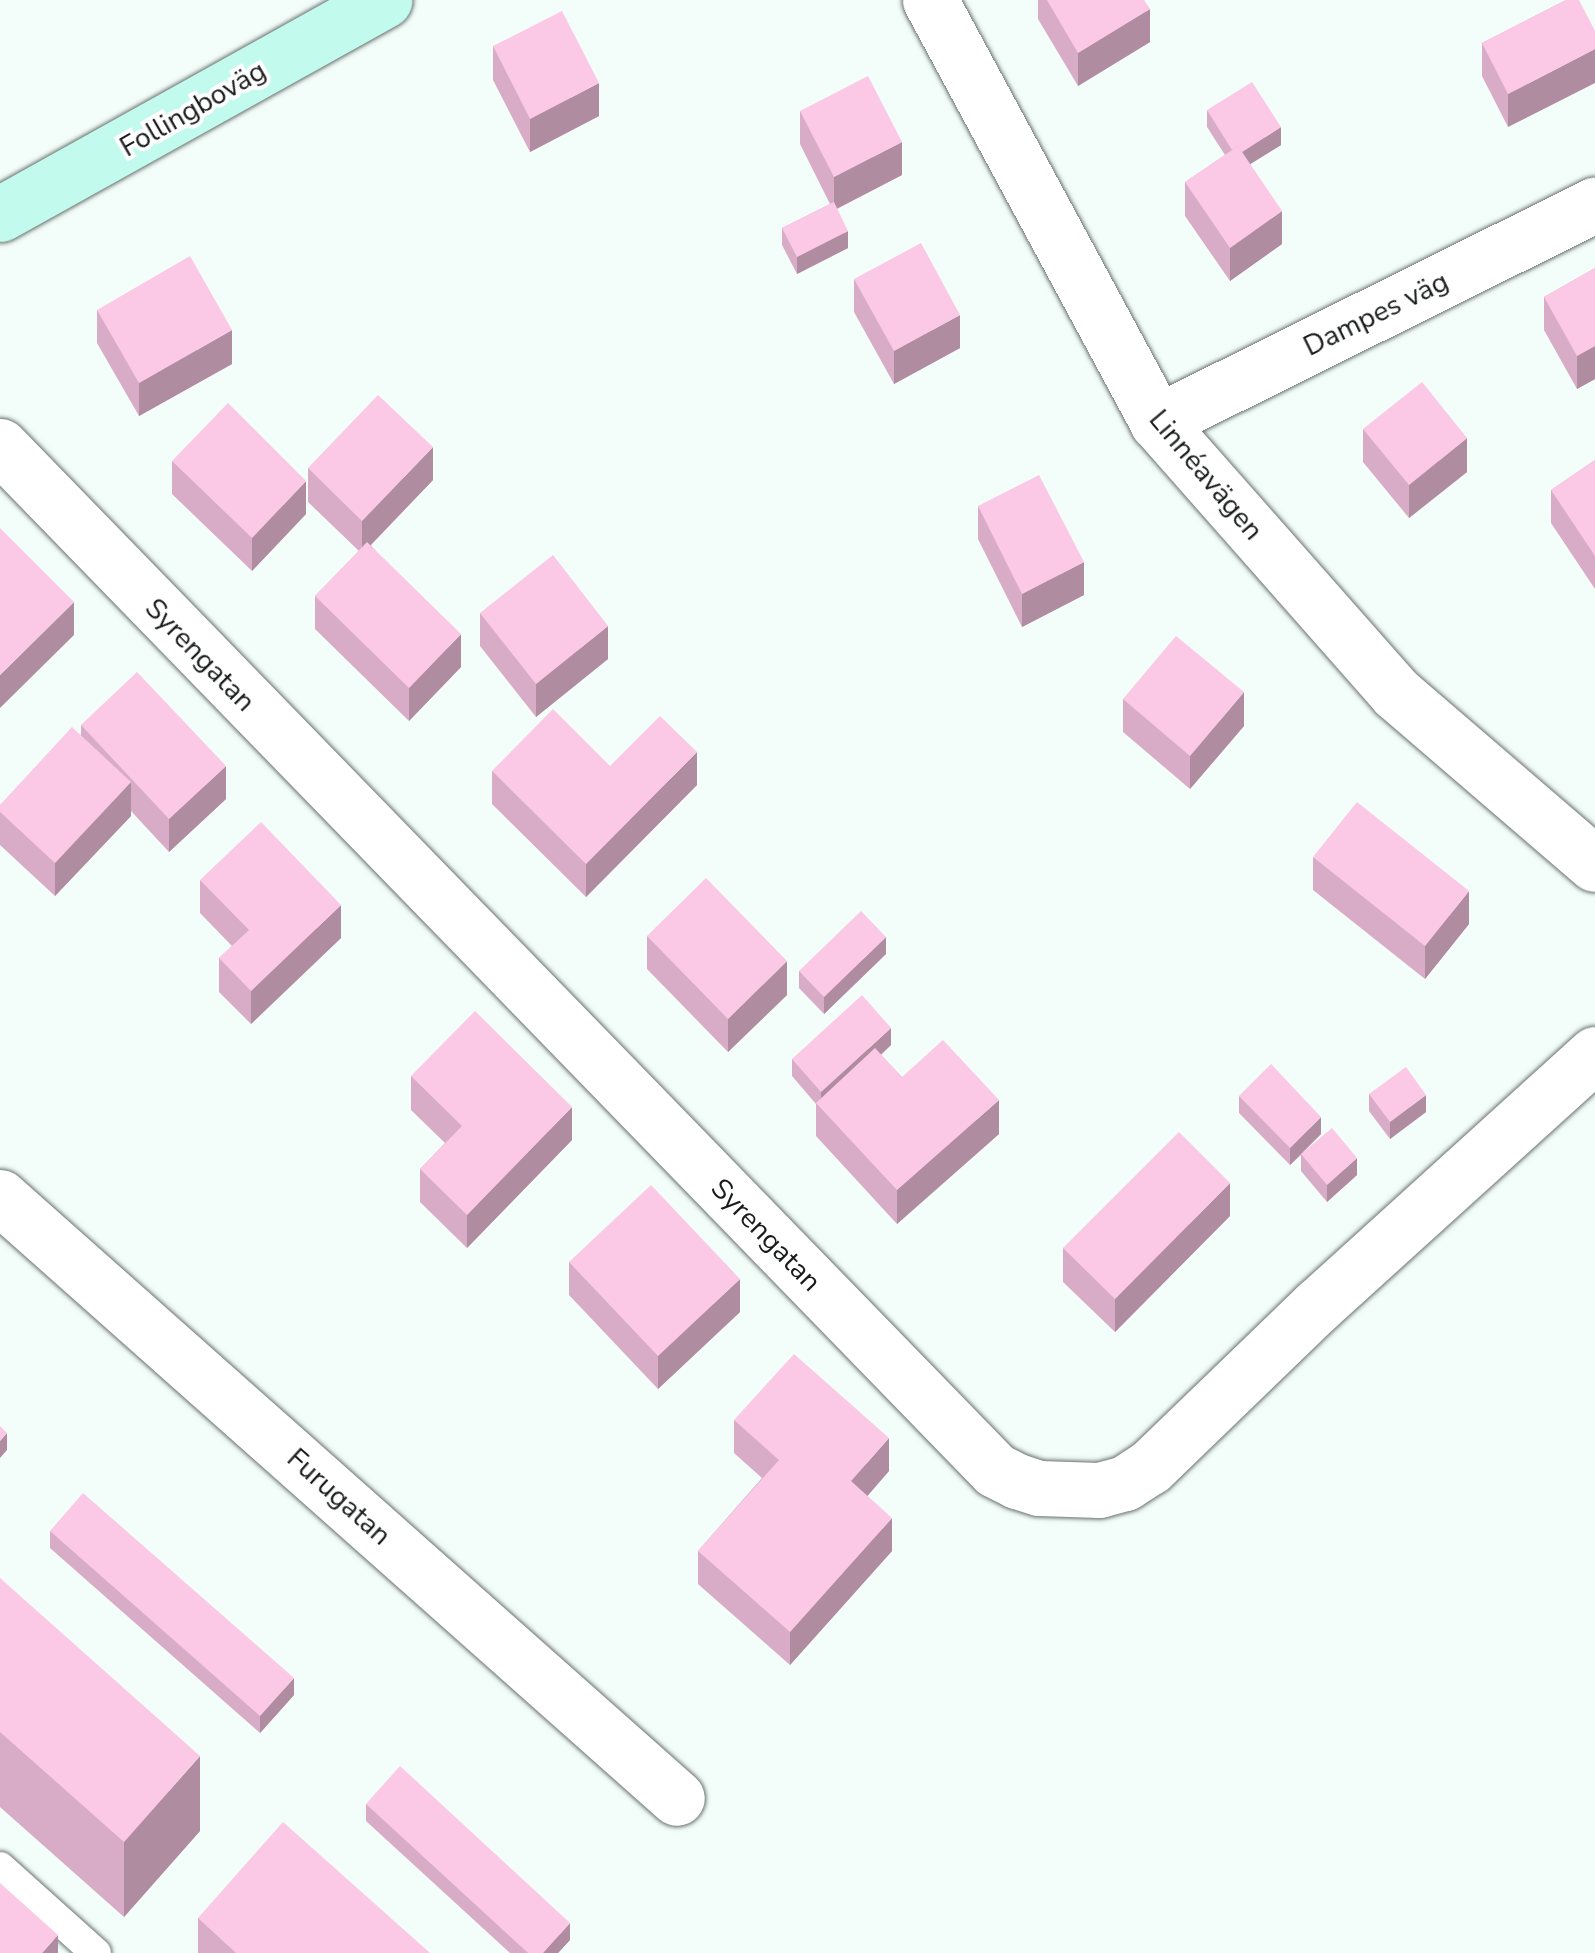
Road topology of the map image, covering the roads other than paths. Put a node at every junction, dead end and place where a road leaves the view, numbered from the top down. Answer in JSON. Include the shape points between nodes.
{"nodes":[{"id":1,"x":384,"y":0,"type":"edge"},
{"id":2,"x":930,"y":0,"type":"edge"},
{"id":3,"x":1595,"y":205,"type":"edge"},
{"id":4,"x":0,"y":214,"type":"edge"},
{"id":5,"x":1157,"y":422,"type":"junction"},
{"id":6,"x":0,"y":446,"type":"edge"},
{"id":7,"x":1595,"y":864,"type":"edge"},
{"id":8,"x":1595,"y":1054,"type":"edge"},
{"id":9,"x":0,"y":1197,"type":"edge"},
{"id":10,"x":677,"y":1798,"type":"dead end"},
{"id":11,"x":0,"y":1867,"type":"edge"},
{"id":12,"x":96,"y":1953,"type":"edge"}],
"edges":[{"from":1,"to":4,"type":"main road","name":"Follingboväg"},
{"from":2,"to":5,"type":"street","name":"Linnéavägen"},
{"from":3,"to":5,"type":"street","name":"Dampes väg"},
{"from":5,"to":7,"type":"street","name":"Linnéavägen","via":[[1396,693]]},
{"from":6,"to":8,"type":"street","name":"Syrengatan","via":[[995,1470],[1018,1482],[1100,1490],[1150,1467]]},
{"from":9,"to":10,"type":"street","name":"Furugatan"},
{"from":11,"to":12,"type":"lane"}]}
